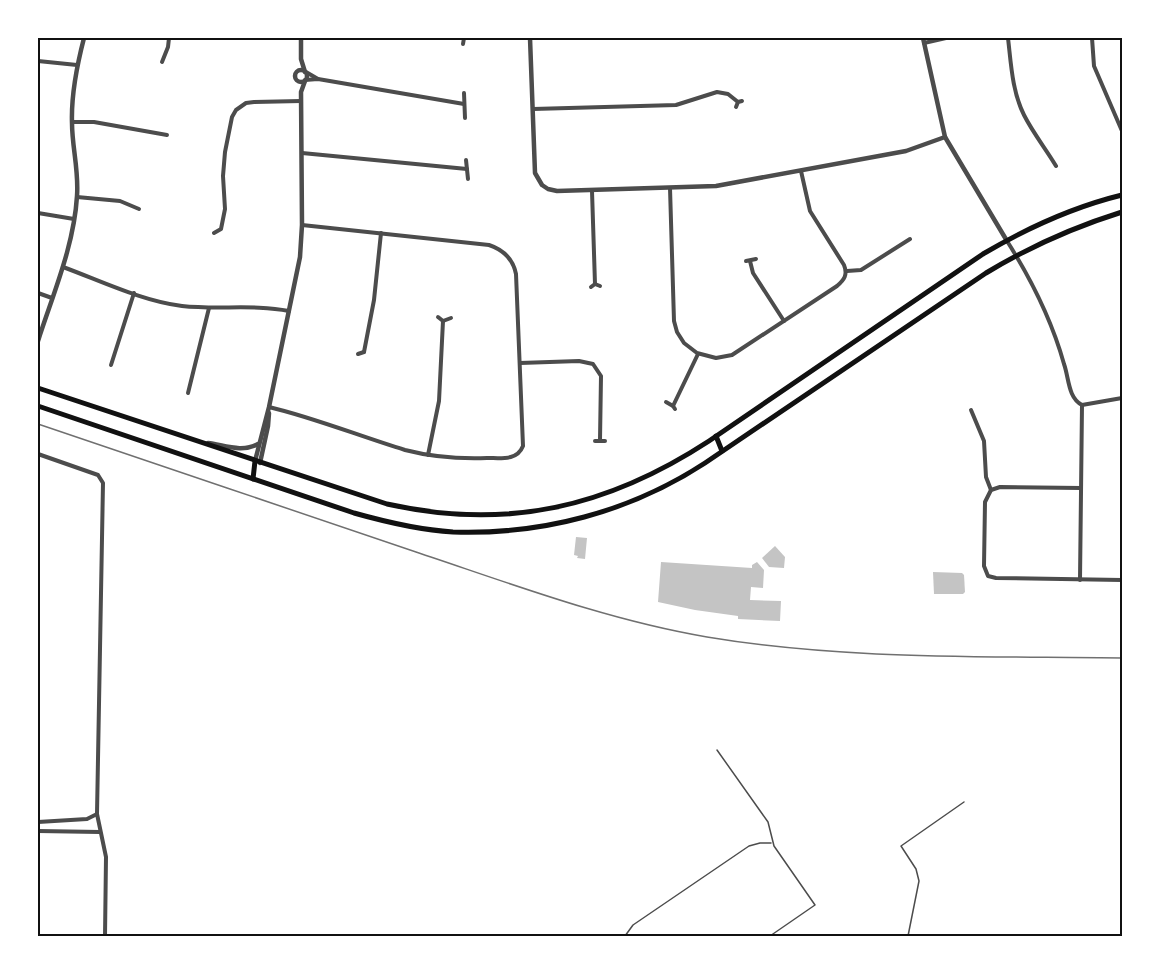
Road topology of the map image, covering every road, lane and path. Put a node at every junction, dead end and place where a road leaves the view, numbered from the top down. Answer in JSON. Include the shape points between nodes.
{"nodes":[{"id":1,"x":84,"y":38,"type":"edge"},
{"id":2,"x":169,"y":38,"type":"edge"},
{"id":3,"x":301,"y":38,"type":"edge"},
{"id":4,"x":464,"y":38,"type":"edge"},
{"id":5,"x":530,"y":38,"type":"edge"},
{"id":6,"x":946,"y":38,"type":"edge"},
{"id":7,"x":1008,"y":38,"type":"edge"},
{"id":8,"x":1092,"y":38,"type":"edge"},
{"id":9,"x":924,"y":40,"type":"edge"},
{"id":10,"x":464,"y":44,"type":"dead end"},
{"id":11,"x":301,"y":59,"type":"junction"},
{"id":12,"x":38,"y":61,"type":"edge"},
{"id":13,"x":162,"y":62,"type":"dead end"},
{"id":14,"x":77,"y":65,"type":"junction"},
{"id":15,"x":297,"y":72,"type":"junction"},
{"id":16,"x":305,"y":72,"type":"junction"},
{"id":17,"x":318,"y":79,"type":"junction"},
{"id":18,"x":297,"y":81,"type":"junction"},
{"id":19,"x":305,"y":81,"type":"junction"},
{"id":20,"x":301,"y":92,"type":"junction"},
{"id":21,"x":464,"y":93,"type":"dead end"},
{"id":22,"x":301,"y":101,"type":"junction"},
{"id":23,"x":464,"y":104,"type":"junction"},
{"id":24,"x":739,"y":104,"type":"dead end"},
{"id":25,"x":533,"y":109,"type":"junction"},
{"id":26,"x":465,"y":118,"type":"dead end"},
{"id":27,"x":72,"y":122,"type":"junction"},
{"id":28,"x":1122,"y":131,"type":"edge"},
{"id":29,"x":167,"y":135,"type":"dead end"},
{"id":30,"x":945,"y":137,"type":"junction"},
{"id":31,"x":302,"y":153,"type":"junction"},
{"id":32,"x":466,"y":160,"type":"dead end"},
{"id":33,"x":1056,"y":166,"type":"dead end"},
{"id":34,"x":467,"y":170,"type":"junction"},
{"id":35,"x":801,"y":171,"type":"junction"},
{"id":36,"x":468,"y":179,"type":"dead end"},
{"id":37,"x":669,"y":188,"type":"junction"},
{"id":38,"x":592,"y":190,"type":"junction"},
{"id":39,"x":1122,"y":195,"type":"edge"},
{"id":40,"x":77,"y":196,"type":"junction"},
{"id":41,"x":139,"y":209,"type":"dead end"},
{"id":42,"x":1122,"y":212,"type":"edge"},
{"id":43,"x":38,"y":213,"type":"edge"},
{"id":44,"x":74,"y":219,"type":"junction"},
{"id":45,"x":302,"y":225,"type":"junction"},
{"id":46,"x":214,"y":233,"type":"dead end"},
{"id":47,"x":381,"y":233,"type":"junction"},
{"id":48,"x":915,"y":241,"type":"dead end"},
{"id":49,"x":1008,"y":241,"type":"junction"},
{"id":50,"x":1016,"y":255,"type":"junction"},
{"id":51,"x":756,"y":259,"type":"dead end"},
{"id":52,"x":63,"y":267,"type":"junction"},
{"id":53,"x":847,"y":271,"type":"junction"},
{"id":54,"x":600,"y":286,"type":"dead end"},
{"id":55,"x":38,"y":293,"type":"edge"},
{"id":56,"x":134,"y":293,"type":"junction"},
{"id":57,"x":52,"y":298,"type":"junction"},
{"id":58,"x":210,"y":308,"type":"junction"},
{"id":59,"x":290,"y":311,"type":"junction"},
{"id":60,"x":438,"y":317,"type":"dead end"},
{"id":61,"x":451,"y":318,"type":"dead end"},
{"id":62,"x":443,"y":321,"type":"junction"},
{"id":63,"x":784,"y":321,"type":"junction"},
{"id":64,"x":38,"y":341,"type":"edge"},
{"id":65,"x":358,"y":354,"type":"dead end"},
{"id":66,"x":698,"y":354,"type":"junction"},
{"id":67,"x":520,"y":363,"type":"junction"},
{"id":68,"x":111,"y":365,"type":"dead end"},
{"id":69,"x":38,"y":388,"type":"edge"},
{"id":70,"x":188,"y":393,"type":"dead end"},
{"id":71,"x":1122,"y":398,"type":"edge"},
{"id":72,"x":666,"y":402,"type":"dead end"},
{"id":73,"x":1082,"y":405,"type":"junction"},
{"id":74,"x":38,"y":406,"type":"edge"},
{"id":75,"x":269,"y":407,"type":"junction"},
{"id":76,"x":971,"y":410,"type":"dead end"},
{"id":77,"x":717,"y":436,"type":"junction"},
{"id":78,"x":600,"y":441,"type":"dead end"},
{"id":79,"x":258,"y":443,"type":"junction"},
{"id":80,"x":205,"y":444,"type":"junction"},
{"id":81,"x":728,"y":447,"type":"junction"},
{"id":82,"x":722,"y":451,"type":"junction"},
{"id":83,"x":38,"y":454,"type":"edge"},
{"id":84,"x":428,"y":455,"type":"junction"},
{"id":85,"x":257,"y":462,"type":"junction"},
{"id":86,"x":253,"y":479,"type":"junction"},
{"id":87,"x":1081,"y":488,"type":"junction"},
{"id":88,"x":991,"y":490,"type":"junction"},
{"id":89,"x":1080,"y":580,"type":"junction"},
{"id":90,"x":1122,"y":580,"type":"edge"},
{"id":91,"x":717,"y":750,"type":"dead end"},
{"id":92,"x":964,"y":802,"type":"dead end"},
{"id":93,"x":97,"y":814,"type":"junction"},
{"id":94,"x":38,"y":822,"type":"edge"},
{"id":95,"x":38,"y":831,"type":"edge"},
{"id":96,"x":100,"y":832,"type":"junction"},
{"id":97,"x":772,"y":843,"type":"junction"},
{"id":98,"x":105,"y":936,"type":"edge"},
{"id":99,"x":625,"y":936,"type":"edge"},
{"id":100,"x":770,"y":936,"type":"edge"},
{"id":101,"x":908,"y":936,"type":"edge"}],
"edges":[{"from":1,"to":14,"type":"street"},
{"from":2,"to":13,"type":"street"},
{"from":3,"to":11,"type":"street"},
{"from":4,"to":10,"type":"street"},
{"from":5,"to":25,"type":"street"},
{"from":6,"to":9,"type":"street"},
{"from":7,"to":33,"type":"street","via":[[1021,107]]},
{"from":8,"to":28,"type":"street","via":[[1094,66]]},
{"from":9,"to":30,"type":"street"},
{"from":11,"to":15,"type":"street"},
{"from":11,"to":16,"type":"street"},
{"from":12,"to":14,"type":"street"},
{"from":14,"to":27,"type":"street"},
{"from":15,"to":16,"type":"street"},
{"from":15,"to":18,"type":"street"},
{"from":16,"to":17,"type":"street"},
{"from":16,"to":19,"type":"street"},
{"from":17,"to":19,"type":"street"},
{"from":17,"to":23,"type":"street"},
{"from":18,"to":19,"type":"street"},
{"from":18,"to":20,"type":"street"},
{"from":19,"to":20,"type":"street"},
{"from":20,"to":22,"type":"street"},
{"from":21,"to":23,"type":"street"},
{"from":22,"to":31,"type":"street"},
{"from":22,"to":46,"type":"street","via":[[246,103],[236,110],[229,129],[223,176],[224,216],[221,229]]},
{"from":23,"to":26,"type":"street"},
{"from":24,"to":25,"type":"street","via":[[728,94],[717,92],[676,105]]},
{"from":25,"to":38,"type":"street","via":[[537,179],[548,189]]},
{"from":27,"to":29,"type":"street"},
{"from":27,"to":40,"type":"street"},
{"from":30,"to":35,"type":"street","via":[[906,151]]},
{"from":30,"to":49,"type":"street"},
{"from":31,"to":34,"type":"street"},
{"from":31,"to":45,"type":"street"},
{"from":32,"to":34,"type":"street"},
{"from":34,"to":36,"type":"street"},
{"from":35,"to":37,"type":"street","via":[[716,186]]},
{"from":35,"to":53,"type":"street","via":[[810,211]]},
{"from":37,"to":38,"type":"street"},
{"from":37,"to":66,"type":"street","via":[[674,321],[684,343]]},
{"from":38,"to":54,"type":"street","via":[[593,286]]},
{"from":39,"to":49,"type":"main road","via":[[1070,212]]},
{"from":40,"to":41,"type":"street","via":[[120,201]]},
{"from":40,"to":44,"type":"street"},
{"from":42,"to":50,"type":"main road","via":[[1065,231]]},
{"from":43,"to":44,"type":"street"},
{"from":44,"to":52,"type":"street"},
{"from":45,"to":47,"type":"street"},
{"from":45,"to":59,"type":"street"},
{"from":47,"to":65,"type":"street","via":[[366,353]]},
{"from":47,"to":67,"type":"street","via":[[489,245],[503,252],[516,274]]},
{"from":48,"to":53,"type":"street","via":[[909,236],[861,270]]},
{"from":49,"to":50,"type":"street"},
{"from":49,"to":77,"type":"main road","via":[[953,274]]},
{"from":50,"to":73,"type":"street","via":[[1052,329],[1072,396]]},
{"from":50,"to":81,"type":"main road","via":[[964,286]]},
{"from":51,"to":63,"type":"street","via":[[748,261],[753,273]]},
{"from":52,"to":56,"type":"street"},
{"from":52,"to":57,"type":"street"},
{"from":53,"to":63,"type":"street","via":[[837,286]]},
{"from":55,"to":57,"type":"street"},
{"from":56,"to":58,"type":"street","via":[[180,306]]},
{"from":56,"to":68,"type":"street"},
{"from":57,"to":64,"type":"street"},
{"from":58,"to":59,"type":"street","via":[[263,306]]},
{"from":58,"to":70,"type":"street"},
{"from":59,"to":75,"type":"street"},
{"from":60,"to":62,"type":"street"},
{"from":61,"to":62,"type":"street"},
{"from":62,"to":84,"type":"street","via":[[439,401]]},
{"from":63,"to":66,"type":"street","via":[[732,355],[717,358]]},
{"from":66,"to":72,"type":"street","via":[[674,407]]},
{"from":67,"to":78,"type":"street","via":[[594,364],[601,376]]},
{"from":67,"to":84,"type":"street","via":[[520,452],[505,458]]},
{"from":69,"to":80,"type":"main road"},
{"from":71,"to":73,"type":"street"},
{"from":73,"to":87,"type":"street"},
{"from":74,"to":86,"type":"main road"},
{"from":75,"to":79,"type":"street"},
{"from":75,"to":84,"type":"street"},
{"from":75,"to":85,"type":"street","via":[[268,426]]},
{"from":76,"to":88,"type":"street","via":[[984,441],[986,477]]},
{"from":77,"to":81,"type":"main road"},
{"from":77,"to":82,"type":"main road"},
{"from":77,"to":85,"type":"main road","via":[[626,487],[566,506],[504,515],[410,509],[370,500]]},
{"from":79,"to":80,"type":"street","via":[[249,448]]},
{"from":79,"to":85,"type":"street"},
{"from":80,"to":85,"type":"main road"},
{"from":81,"to":82,"type":"main road"},
{"from":82,"to":86,"type":"main road","via":[[670,484],[631,502],[550,526],[500,531],[451,532],[407,526],[354,513]]},
{"from":83,"to":93,"type":"street","via":[[98,475],[103,483]]},
{"from":85,"to":86,"type":"main road"},
{"from":87,"to":88,"type":"street","via":[[1000,486]]},
{"from":87,"to":89,"type":"street"},
{"from":88,"to":89,"type":"street","via":[[985,502],[984,566],[988,576]]},
{"from":89,"to":90,"type":"street"},
{"from":91,"to":97,"type":"lane","via":[[768,822]]},
{"from":92,"to":101,"type":"lane","via":[[901,846],[920,881]]},
{"from":93,"to":94,"type":"street","via":[[87,819]]},
{"from":93,"to":96,"type":"street"},
{"from":95,"to":96,"type":"street"},
{"from":96,"to":98,"type":"street","via":[[106,857]]},
{"from":97,"to":99,"type":"lane","via":[[749,846],[633,925]]},
{"from":97,"to":100,"type":"lane","via":[[815,905]]}]}
